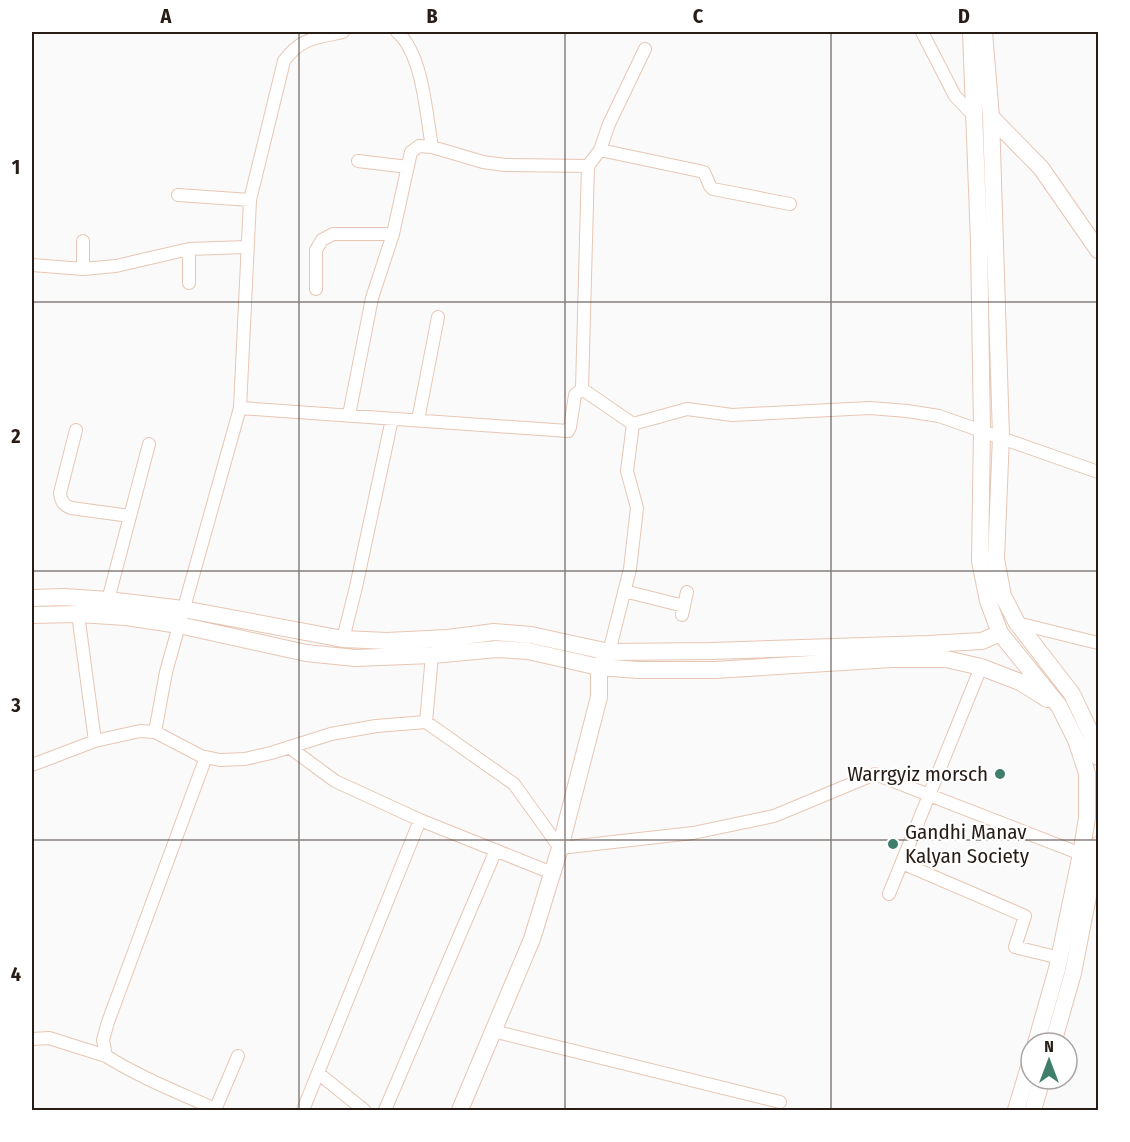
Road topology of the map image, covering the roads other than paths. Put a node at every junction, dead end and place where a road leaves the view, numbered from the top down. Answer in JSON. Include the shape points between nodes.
{"nodes":[{"id":1,"x":343,"y":32,"type":"edge"},
{"id":2,"x":397,"y":32,"type":"edge"},
{"id":3,"x":922,"y":32,"type":"edge"},
{"id":4,"x":971,"y":32,"type":"edge"},
{"id":5,"x":984,"y":32,"type":"edge"},
{"id":6,"x":645,"y":49,"type":"dead end"},
{"id":7,"x":983,"y":118,"type":"junction"},
{"id":8,"x":432,"y":147,"type":"junction"},
{"id":9,"x":600,"y":150,"type":"junction"},
{"id":10,"x":358,"y":161,"type":"dead end"},
{"id":11,"x":408,"y":166,"type":"junction"},
{"id":12,"x":588,"y":166,"type":"junction"},
{"id":13,"x":178,"y":195,"type":"dead end"},
{"id":14,"x":250,"y":200,"type":"junction"},
{"id":15,"x":790,"y":204,"type":"dead end"},
{"id":16,"x":393,"y":234,"type":"junction"},
{"id":17,"x":83,"y":241,"type":"dead end"},
{"id":18,"x":246,"y":247,"type":"junction"},
{"id":19,"x":189,"y":249,"type":"junction"},
{"id":20,"x":1098,"y":250,"type":"edge"},
{"id":21,"x":32,"y":265,"type":"edge"},
{"id":22,"x":83,"y":269,"type":"junction"},
{"id":23,"x":189,"y":283,"type":"dead end"},
{"id":24,"x":316,"y":289,"type":"dead end"},
{"id":25,"x":438,"y":317,"type":"dead end"},
{"id":26,"x":582,"y":389,"type":"junction"},
{"id":27,"x":240,"y":408,"type":"junction"},
{"id":28,"x":349,"y":415,"type":"junction"},
{"id":29,"x":392,"y":419,"type":"junction"},
{"id":30,"x":418,"y":420,"type":"junction"},
{"id":31,"x":633,"y":423,"type":"junction"},
{"id":32,"x":76,"y":430,"type":"dead end"},
{"id":33,"x":982,"y":430,"type":"junction"},
{"id":34,"x":1001,"y":436,"type":"junction"},
{"id":35,"x":148,"y":444,"type":"dead end"},
{"id":36,"x":1098,"y":472,"type":"edge"},
{"id":37,"x":130,"y":516,"type":"junction"},
{"id":38,"x":624,"y":591,"type":"junction"},
{"id":39,"x":687,"y":592,"type":"dead end"},
{"id":40,"x":32,"y":598,"type":"edge"},
{"id":41,"x":108,"y":600,"type":"junction"},
{"id":42,"x":78,"y":614,"type":"junction"},
{"id":43,"x":32,"y":615,"type":"edge"},
{"id":44,"x":181,"y":617,"type":"junction"},
{"id":45,"x":1017,"y":623,"type":"junction"},
{"id":46,"x":1000,"y":633,"type":"junction"},
{"id":47,"x":343,"y":639,"type":"junction"},
{"id":48,"x":1098,"y":643,"type":"edge"},
{"id":49,"x":609,"y":652,"type":"junction"},
{"id":50,"x":432,"y":655,"type":"junction"},
{"id":51,"x":599,"y":667,"type":"junction"},
{"id":52,"x":981,"y":667,"type":"junction"},
{"id":53,"x":1059,"y":706,"type":"junction"},
{"id":54,"x":426,"y":722,"type":"junction"},
{"id":55,"x":155,"y":732,"type":"junction"},
{"id":56,"x":95,"y":741,"type":"junction"},
{"id":57,"x":289,"y":747,"type":"junction"},
{"id":58,"x":206,"y":757,"type":"junction"},
{"id":59,"x":1098,"y":757,"type":"edge"},
{"id":60,"x":32,"y":765,"type":"edge"},
{"id":61,"x":929,"y":794,"type":"junction"},
{"id":62,"x":420,"y":820,"type":"junction"},
{"id":63,"x":1098,"y":845,"type":"edge"},
{"id":64,"x":560,"y":848,"type":"junction"},
{"id":65,"x":496,"y":850,"type":"junction"},
{"id":66,"x":1082,"y":854,"type":"junction"},
{"id":67,"x":902,"y":864,"type":"junction"},
{"id":68,"x":552,"y":873,"type":"junction"},
{"id":69,"x":889,"y":894,"type":"dead end"},
{"id":70,"x":1088,"y":895,"type":"edge"},
{"id":71,"x":1060,"y":958,"type":"junction"},
{"id":72,"x":493,"y":1031,"type":"junction"},
{"id":73,"x":1039,"y":1031,"type":"edge"},
{"id":74,"x":1056,"y":1031,"type":"edge"},
{"id":75,"x":32,"y":1039,"type":"edge"},
{"id":76,"x":106,"y":1056,"type":"junction"},
{"id":77,"x":238,"y":1056,"type":"dead end"},
{"id":78,"x":318,"y":1073,"type":"junction"},
{"id":79,"x":1022,"y":1091,"type":"edge"},
{"id":80,"x":1039,"y":1091,"type":"edge"},
{"id":81,"x":780,"y":1102,"type":"dead end"},
{"id":82,"x":216,"y":1110,"type":"edge"},
{"id":83,"x":303,"y":1110,"type":"edge"},
{"id":84,"x":364,"y":1110,"type":"edge"},
{"id":85,"x":386,"y":1110,"type":"edge"},
{"id":86,"x":460,"y":1110,"type":"edge"},
{"id":87,"x":1017,"y":1110,"type":"edge"},
{"id":88,"x":1033,"y":1110,"type":"edge"}],
"edges":[{"from":1,"to":14,"type":"street","via":[[307,41],[293,48],[284,61]]},
{"from":2,"to":8,"type":"street","via":[[406,40],[417,70]]},
{"from":3,"to":7,"type":"street","via":[[955,96]]},
{"from":4,"to":7,"type":"street"},
{"from":5,"to":7,"type":"street"},
{"from":6,"to":9,"type":"street"},
{"from":7,"to":20,"type":"street","via":[[1041,168]]},
{"from":7,"to":33,"type":"street"},
{"from":7,"to":34,"type":"street"},
{"from":8,"to":11,"type":"street","via":[[420,146],[411,152]]},
{"from":8,"to":12,"type":"street","via":[[505,165]]},
{"from":9,"to":12,"type":"street"},
{"from":9,"to":15,"type":"street","via":[[704,172],[713,189]]},
{"from":10,"to":11,"type":"street"},
{"from":11,"to":16,"type":"street"},
{"from":12,"to":26,"type":"street"},
{"from":13,"to":14,"type":"street"},
{"from":14,"to":18,"type":"street"},
{"from":16,"to":24,"type":"street","via":[[333,234],[322,240],[316,250]]},
{"from":16,"to":28,"type":"street","via":[[372,298]]},
{"from":17,"to":22,"type":"street"},
{"from":18,"to":19,"type":"street"},
{"from":18,"to":27,"type":"street"},
{"from":19,"to":22,"type":"street","via":[[127,264]]},
{"from":19,"to":23,"type":"street"},
{"from":21,"to":22,"type":"street"},
{"from":25,"to":30,"type":"street"},
{"from":26,"to":30,"type":"street","via":[[575,395],[568,431]]},
{"from":26,"to":31,"type":"street"},
{"from":27,"to":28,"type":"street"},
{"from":27,"to":44,"type":"street"},
{"from":28,"to":29,"type":"street"},
{"from":29,"to":30,"type":"street"},
{"from":29,"to":47,"type":"street"},
{"from":31,"to":33,"type":"street","via":[[687,409],[732,415],[870,408],[939,416]]},
{"from":31,"to":38,"type":"street","via":[[627,471],[638,508]]},
{"from":32,"to":37,"type":"street","via":[[61,501],[71,508]]},
{"from":33,"to":34,"type":"street"},
{"from":33,"to":46,"type":"street","via":[[980,561]]},
{"from":34,"to":36,"type":"street"},
{"from":34,"to":45,"type":"street","via":[[996,559],[1003,596]]},
{"from":35,"to":37,"type":"street"},
{"from":37,"to":41,"type":"street"},
{"from":38,"to":39,"type":"street","via":[[683,611]]},
{"from":38,"to":49,"type":"street"},
{"from":40,"to":41,"type":"street"},
{"from":41,"to":44,"type":"street"},
{"from":42,"to":43,"type":"street"},
{"from":42,"to":44,"type":"street"},
{"from":42,"to":56,"type":"street"},
{"from":44,"to":47,"type":"street"},
{"from":44,"to":50,"type":"street","via":[[306,653],[355,658]]},
{"from":44,"to":55,"type":"street"},
{"from":45,"to":48,"type":"street"},
{"from":45,"to":59,"type":"street","via":[[1072,694]]},
{"from":46,"to":49,"type":"street","via":[[982,641],[928,644]]},
{"from":46,"to":53,"type":"street"},
{"from":47,"to":49,"type":"street","via":[[387,641],[494,632],[531,635]]},
{"from":49,"to":51,"type":"street"},
{"from":50,"to":51,"type":"street","via":[[497,649],[528,651]]},
{"from":50,"to":54,"type":"street"},
{"from":51,"to":52,"type":"street","via":[[714,670],[946,659]]},
{"from":51,"to":64,"type":"street","via":[[599,697]]},
{"from":52,"to":53,"type":"street","via":[[1020,682]]},
{"from":52,"to":61,"type":"street"},
{"from":53,"to":66,"type":"street","via":[[1087,772]]},
{"from":54,"to":57,"type":"street","via":[[331,734]]},
{"from":54,"to":64,"type":"street","via":[[514,783]]},
{"from":55,"to":56,"type":"street","via":[[140,731]]},
{"from":55,"to":58,"type":"street"},
{"from":56,"to":60,"type":"street"},
{"from":57,"to":58,"type":"street","via":[[245,759]]},
{"from":57,"to":62,"type":"street","via":[[335,781]]},
{"from":58,"to":76,"type":"street","via":[[108,1022],[103,1040]]},
{"from":61,"to":64,"type":"street","via":[[875,774],[774,816],[693,833]]},
{"from":61,"to":66,"type":"street"},
{"from":61,"to":67,"type":"street"},
{"from":62,"to":65,"type":"street"},
{"from":62,"to":78,"type":"street"},
{"from":63,"to":70,"type":"street"},
{"from":64,"to":68,"type":"street"},
{"from":65,"to":68,"type":"street"},
{"from":65,"to":85,"type":"street"},
{"from":66,"to":70,"type":"street"},
{"from":67,"to":69,"type":"street"},
{"from":67,"to":71,"type":"street","via":[[1025,916],[1015,947]]},
{"from":68,"to":72,"type":"street","via":[[532,939]]},
{"from":70,"to":71,"type":"street"},
{"from":70,"to":74,"type":"street","via":[[1073,973]]},
{"from":71,"to":73,"type":"street"},
{"from":72,"to":81,"type":"street"},
{"from":72,"to":86,"type":"street"},
{"from":75,"to":76,"type":"street","via":[[50,1038]]},
{"from":76,"to":82,"type":"street"},
{"from":77,"to":82,"type":"street"},
{"from":78,"to":83,"type":"street"},
{"from":78,"to":84,"type":"street"},
{"from":79,"to":87,"type":"street"},
{"from":80,"to":88,"type":"street"}]}
